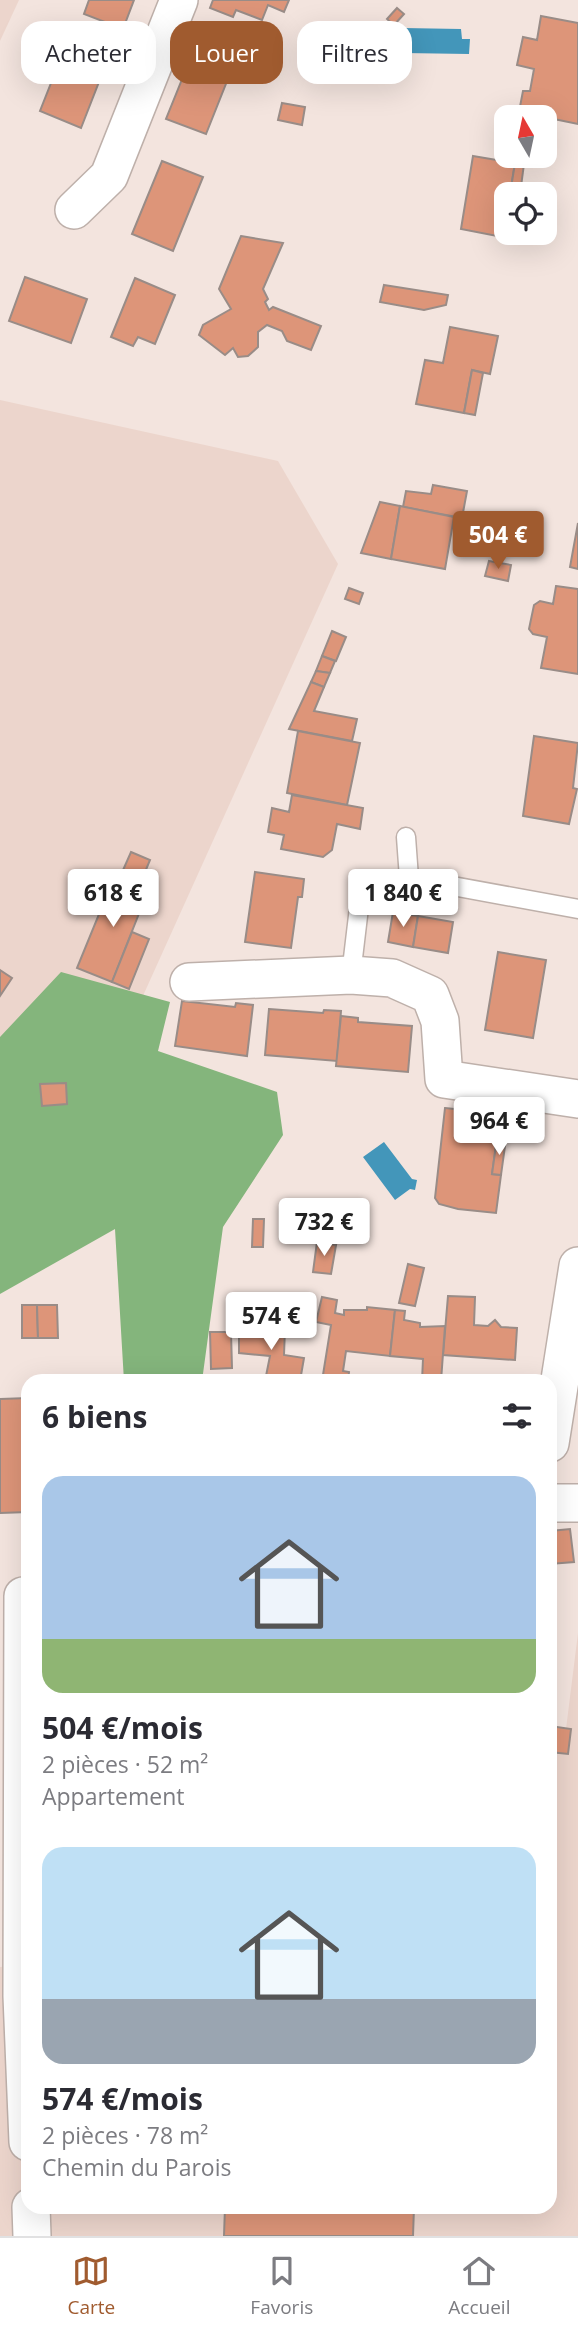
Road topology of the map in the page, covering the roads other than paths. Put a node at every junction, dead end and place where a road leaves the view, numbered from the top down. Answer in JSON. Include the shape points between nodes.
{"nodes":[{"id":1,"x":179,"y":0,"type":"edge"},
{"id":2,"x":74,"y":210,"type":"dead end"},
{"id":3,"x":406,"y":837,"type":"dead end"},
{"id":4,"x":360,"y":899,"type":"dead end"},
{"id":5,"x":578,"y":909,"type":"edge"},
{"id":6,"x":351,"y":975,"type":"junction"},
{"id":7,"x":189,"y":982,"type":"dead end"},
{"id":8,"x":578,"y":1100,"type":"edge"},
{"id":9,"x":578,"y":1266,"type":"edge"},
{"id":10,"x":557,"y":1399,"type":"edge"},
{"id":11,"x":557,"y":1503,"type":"edge"},
{"id":12,"x":578,"y":1503,"type":"edge"},
{"id":13,"x":17,"y":1597,"type":"edge"},
{"id":14,"x":21,"y":1916,"type":"edge"},
{"id":15,"x":31,"y":2214,"type":"edge"},
{"id":16,"x":32,"y":2236,"type":"edge"}],
"edges":[{"from":1,"to":2,"type":"street","via":[[109,176]]},
{"from":3,"to":5,"type":"lane","via":[[409,878]]},
{"from":4,"to":6,"type":"lane"},
{"from":6,"to":7,"type":"street"},
{"from":6,"to":8,"type":"street","via":[[392,978],[430,995],[440,1021],[444,1079]]},
{"from":9,"to":10,"type":"street"},
{"from":11,"to":12,"type":"street"},
{"from":13,"to":14,"type":"street"},
{"from":15,"to":16,"type":"street"}]}
